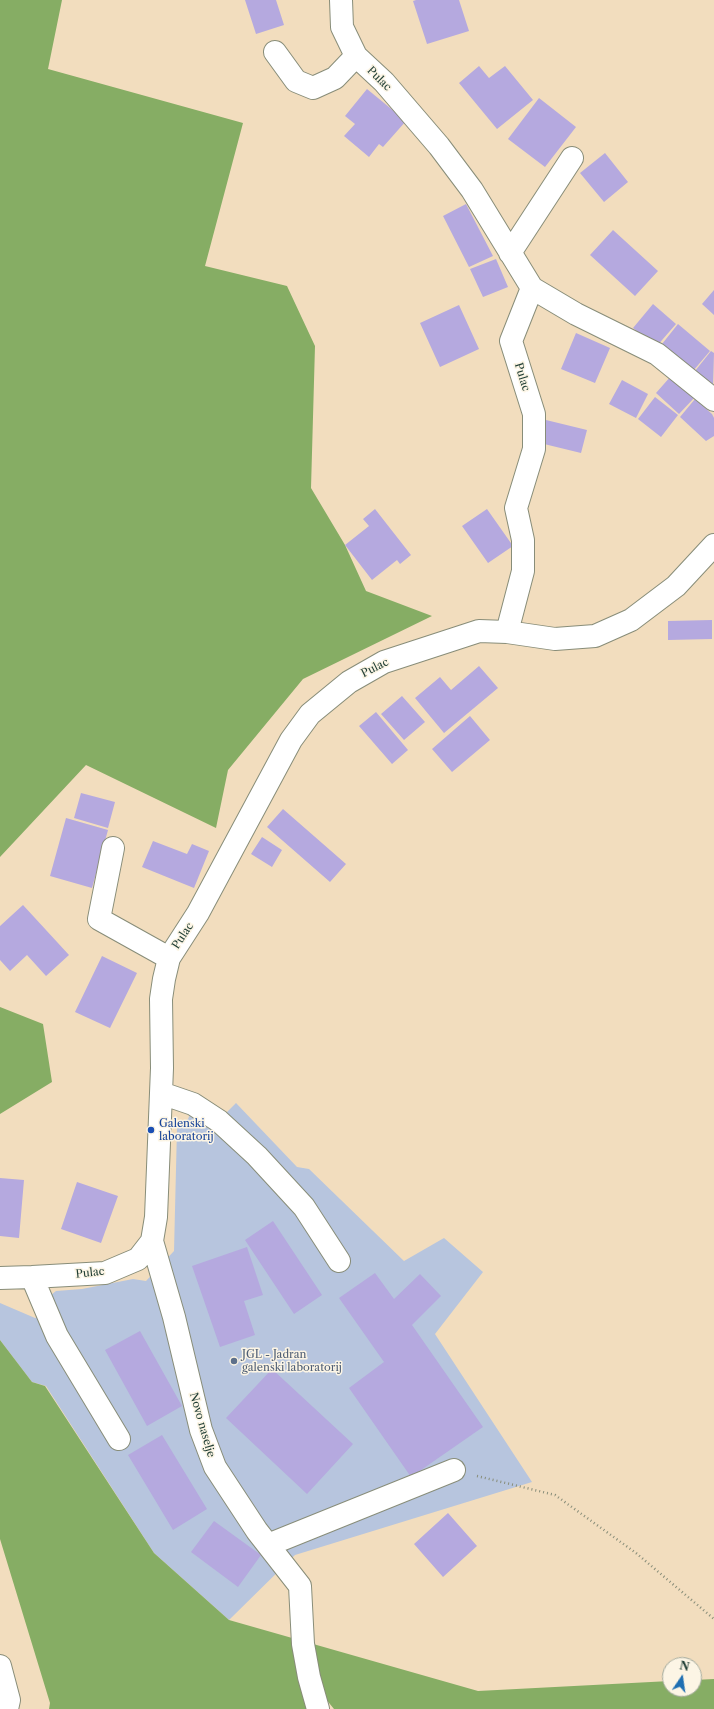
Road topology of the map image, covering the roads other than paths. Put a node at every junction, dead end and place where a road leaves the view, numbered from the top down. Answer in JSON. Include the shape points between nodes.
{"nodes":[{"id":1,"x":341,"y":0,"type":"edge"},
{"id":2,"x":275,"y":52,"type":"dead end"},
{"id":3,"x":356,"y":56,"type":"junction"},
{"id":4,"x":572,"y":158,"type":"dead end"},
{"id":5,"x":510,"y":253,"type":"junction"},
{"id":6,"x":532,"y":288,"type":"junction"},
{"id":7,"x":714,"y":400,"type":"edge"},
{"id":8,"x":714,"y":545,"type":"edge"},
{"id":9,"x":507,"y":632,"type":"junction"},
{"id":10,"x":113,"y":848,"type":"dead end"},
{"id":11,"x":169,"y":958,"type":"junction"},
{"id":12,"x":161,"y":1093,"type":"junction"},
{"id":13,"x":152,"y":1241,"type":"junction"},
{"id":14,"x":340,"y":1260,"type":"dead end"},
{"id":15,"x":0,"y":1278,"type":"edge"},
{"id":16,"x":32,"y":1278,"type":"junction"},
{"id":17,"x":119,"y":1439,"type":"dead end"},
{"id":18,"x":454,"y":1470,"type":"road end"},
{"id":19,"x":268,"y":1545,"type":"junction"},
{"id":20,"x":0,"y":1666,"type":"edge"},
{"id":21,"x":7,"y":1709,"type":"edge"},
{"id":22,"x":318,"y":1709,"type":"edge"}],
"edges":[{"from":1,"to":3,"type":"street","name":"Pulac","via":[[342,27]]},
{"from":2,"to":3,"type":"street","via":[[296,81],[313,88],[335,78]]},
{"from":3,"to":5,"type":"street","name":"Pulac","via":[[384,82],[439,146],[472,190]]},
{"from":4,"to":5,"type":"street"},
{"from":5,"to":6,"type":"street","name":"Pulac"},
{"from":6,"to":7,"type":"street","name":"Pulac","via":[[576,314],[656,354]]},
{"from":6,"to":9,"type":"street","name":"Pulac","via":[[511,340],[534,414],[534,449],[516,508],[523,540],[523,571]]},
{"from":8,"to":9,"type":"street","name":"Pulac","via":[[676,586],[631,620],[595,636],[555,640]]},
{"from":9,"to":11,"type":"street","name":"Pulac","via":[[479,631],[384,662],[349,682],[310,714],[291,740],[198,913]]},
{"from":10,"to":11,"type":"street","via":[[99,919]]},
{"from":11,"to":12,"type":"street","name":"Pulac","via":[[162,999]]},
{"from":12,"to":13,"type":"street","name":"Pulac","via":[[156,1217]]},
{"from":12,"to":14,"type":"street","via":[[193,1104],[219,1121],[257,1156],[304,1207]]},
{"from":13,"to":16,"type":"street","name":"Pulac","via":[[138,1259],[105,1273]]},
{"from":13,"to":19,"type":"street","name":"Novo naselje","via":[[174,1317],[201,1430],[215,1467]]},
{"from":15,"to":16,"type":"street","name":"Pulac"},
{"from":16,"to":17,"type":"street","via":[[57,1336]]},
{"from":18,"to":19,"type":"street"},
{"from":19,"to":22,"type":"street","name":"Novo naselje","via":[[300,1586],[303,1644]]},
{"from":20,"to":21,"type":"street","via":[[9,1700]]}]}
